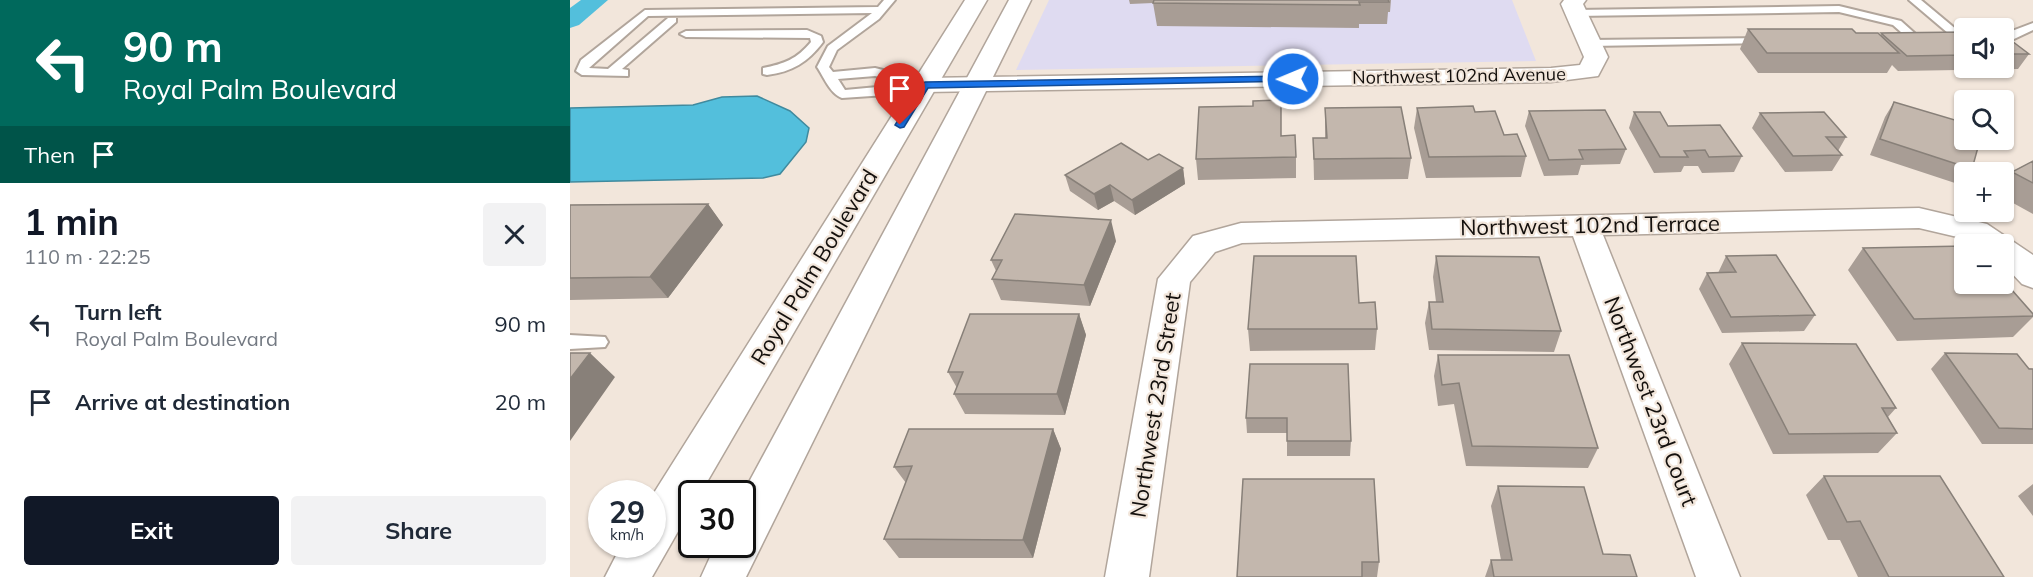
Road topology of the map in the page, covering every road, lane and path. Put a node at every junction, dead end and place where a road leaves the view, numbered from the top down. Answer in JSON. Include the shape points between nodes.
{"nodes":[{"id":1,"x":890,"y":0,"type":"edge"},
{"id":2,"x":976,"y":0,"type":"edge"},
{"id":3,"x":1020,"y":0,"type":"edge"},
{"id":4,"x":1914,"y":0,"type":"edge"},
{"id":5,"x":1576,"y":6,"type":"edge"},
{"id":6,"x":881,"y":10,"type":"junction"},
{"id":7,"x":825,"y":11,"type":"junction"},
{"id":8,"x":672,"y":20,"type":"dead end"},
{"id":9,"x":2033,"y":26,"type":"edge"},
{"id":10,"x":1954,"y":31,"type":"edge"},
{"id":11,"x":807,"y":33,"type":"junction"},
{"id":12,"x":686,"y":34,"type":"dead end"},
{"id":13,"x":2014,"y":35,"type":"edge"},
{"id":14,"x":1954,"y":37,"type":"edge"},
{"id":15,"x":1925,"y":38,"type":"junction"},
{"id":16,"x":1890,"y":39,"type":"edge"},
{"id":17,"x":1784,"y":40,"type":"edge"},
{"id":18,"x":1590,"y":43,"type":"junction"},
{"id":19,"x":767,"y":70,"type":"dead end"},
{"id":20,"x":610,"y":73,"type":"junction"},
{"id":21,"x":624,"y":73,"type":"dead end"},
{"id":22,"x":827,"y":76,"type":"junction"},
{"id":23,"x":977,"y":84,"type":"junction"},
{"id":24,"x":925,"y":85,"type":"junction"},
{"id":25,"x":1584,"y":225,"type":"junction"},
{"id":26,"x":1973,"y":234,"type":"edge"},
{"id":27,"x":1204,"y":244,"type":"joint"},
{"id":28,"x":2014,"y":256,"type":"edge"},
{"id":29,"x":2033,"y":276,"type":"edge"},
{"id":30,"x":570,"y":342,"type":"edge"},
{"id":31,"x":599,"y":342,"type":"dead end"},
{"id":32,"x":756,"y":511,"type":"edge"},
{"id":33,"x":666,"y":512,"type":"edge"},
{"id":34,"x":639,"y":558,"type":"edge"},
{"id":35,"x":732,"y":558,"type":"edge"},
{"id":36,"x":627,"y":577,"type":"edge"},
{"id":37,"x":723,"y":577,"type":"edge"},
{"id":38,"x":1128,"y":577,"type":"edge"},
{"id":39,"x":1718,"y":577,"type":"edge"}],
"edges":[{"from":1,"to":6,"type":"lane"},
{"from":2,"to":24,"type":"street","name":"Royal Palm Boulevard"},
{"from":3,"to":23,"type":"street"},
{"from":4,"to":10,"type":"lane"},
{"from":5,"to":15,"type":"lane","via":[[1839,9],[1897,23]]},
{"from":5,"to":18,"type":"street","name":"Northwest 102nd Avenue"},
{"from":6,"to":7,"type":"lane"},
{"from":6,"to":22,"type":"lane","via":[[831,48],[823,67]]},
{"from":7,"to":11,"type":"lane"},
{"from":7,"to":20,"type":"lane","via":[[645,13],[585,63],[582,71]]},
{"from":8,"to":20,"type":"lane"},
{"from":9,"to":13,"type":"lane"},
{"from":11,"to":12,"type":"lane"},
{"from":11,"to":19,"type":"lane","via":[[815,36],[817,42],[800,61]]},
{"from":14,"to":15,"type":"lane"},
{"from":15,"to":16,"type":"lane"},
{"from":17,"to":18,"type":"lane"},
{"from":18,"to":23,"type":"street","name":"Northwest 102nd Avenue","via":[[1596,57],[1589,71],[1551,75]]},
{"from":20,"to":21,"type":"lane"},
{"from":22,"to":24,"type":"lane","via":[[875,72]]},
{"from":22,"to":24,"type":"lane","via":[[842,94]]},
{"from":23,"to":24,"type":"street","name":"Northwest 102nd Avenue"},
{"from":23,"to":32,"type":"street"},
{"from":24,"to":33,"type":"street","name":"Royal Palm Boulevard"},
{"from":25,"to":26,"type":"street","name":"Northwest 102nd Terrace","via":[[1919,218]]},
{"from":25,"to":27,"type":"street","name":"Northwest 102nd Terrace","via":[[1241,233]]},
{"from":25,"to":39,"type":"street","name":"Northwest 23rd Court"},
{"from":27,"to":38,"type":"street","name":"Northwest 23rd Street","via":[[1174,279]]},
{"from":28,"to":29,"type":"street"},
{"from":30,"to":31,"type":"lane"},
{"from":34,"to":36,"type":"street"},
{"from":35,"to":37,"type":"street"}]}
